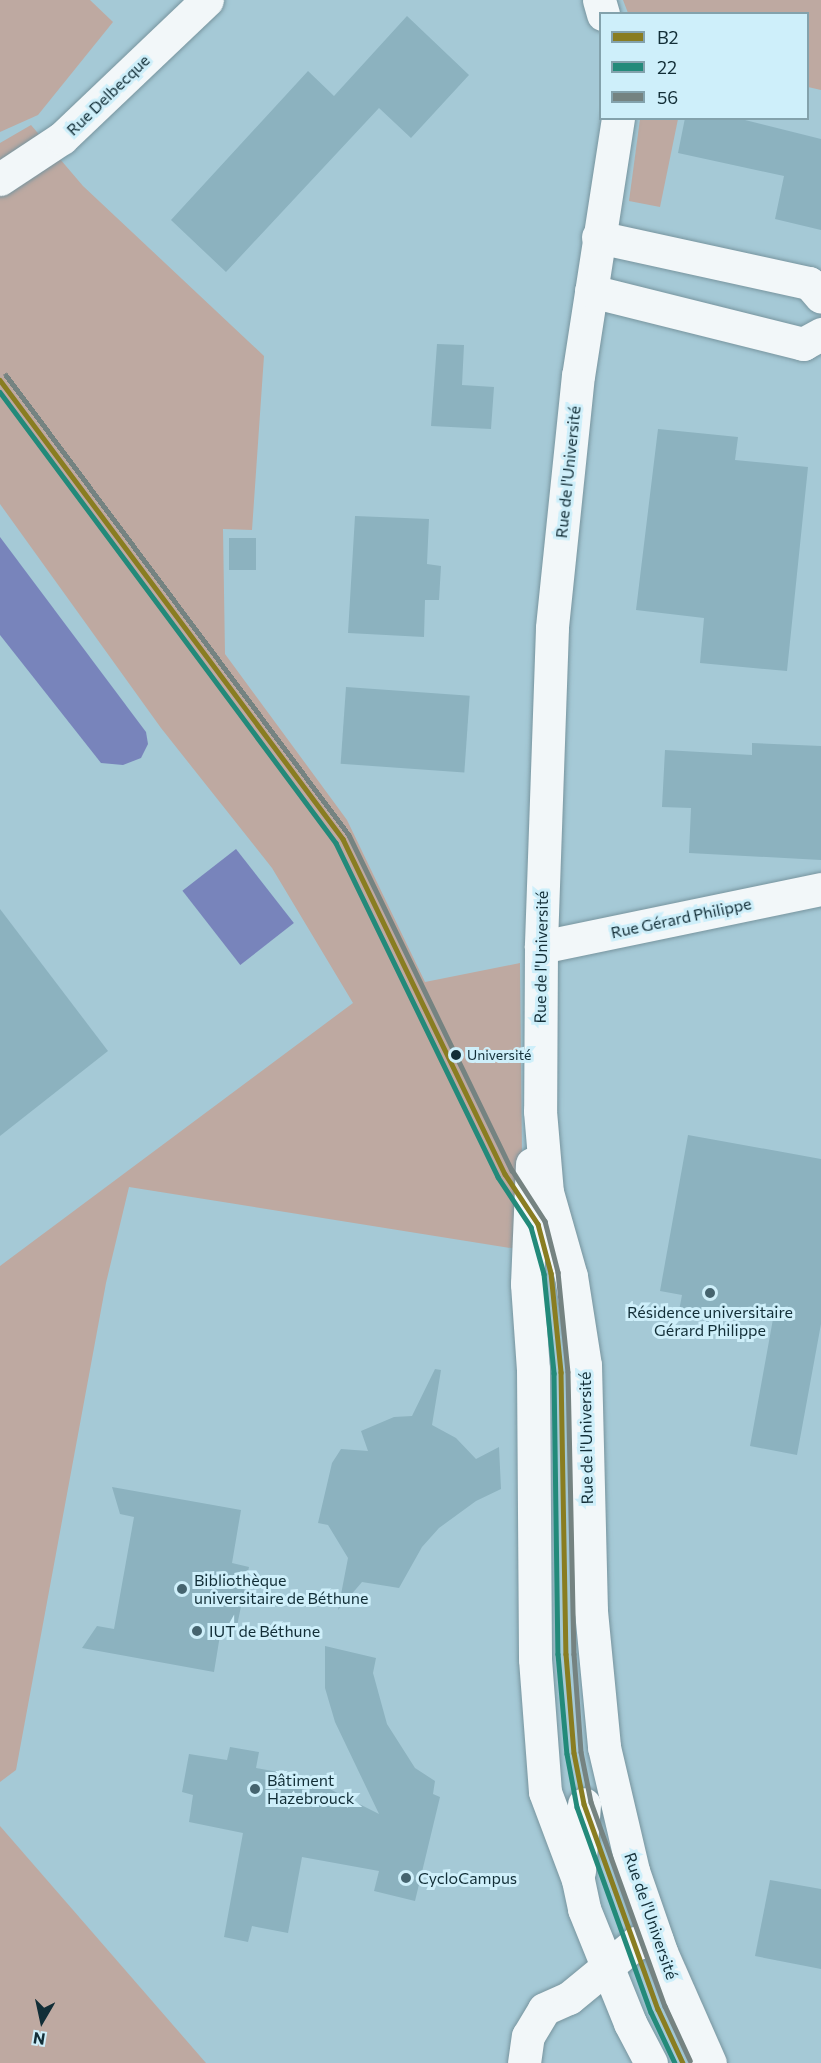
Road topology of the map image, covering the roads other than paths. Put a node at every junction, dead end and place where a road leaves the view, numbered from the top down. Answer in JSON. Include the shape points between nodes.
{"nodes":[{"id":1,"x":207,"y":0,"type":"edge"},
{"id":2,"x":618,"y":120,"type":"edge"},
{"id":3,"x":0,"y":179,"type":"edge"},
{"id":4,"x":598,"y":237,"type":"junction"},
{"id":5,"x":591,"y":291,"type":"junction"},
{"id":6,"x":821,"y":297,"type":"edge"},
{"id":7,"x":821,"y":334,"type":"edge"},
{"id":8,"x":821,"y":890,"type":"edge"},
{"id":9,"x":541,"y":947,"type":"junction"},
{"id":10,"x":540,"y":1111,"type":"junction"},
{"id":11,"x":584,"y":1804,"type":"dead end"},
{"id":12,"x":578,"y":1880,"type":"junction"},
{"id":13,"x":657,"y":1940,"type":"junction"},
{"id":14,"x":608,"y":1969,"type":"junction"},
{"id":15,"x":524,"y":2063,"type":"edge"},
{"id":16,"x":651,"y":2063,"type":"edge"},
{"id":17,"x":711,"y":2063,"type":"edge"}],
"edges":[{"from":1,"to":3,"type":"street","name":"Rue Delbecque","via":[[62,138]]},
{"from":2,"to":4,"type":"street","name":"Rue de l'Université"},
{"from":4,"to":5,"type":"street","name":"Rue de l'Université"},
{"from":4,"to":6,"type":"street","via":[[809,283]]},
{"from":5,"to":7,"type":"street","via":[[803,344]]},
{"from":5,"to":9,"type":"street","name":"Rue de l'Université","via":[[567,469],[552,628]]},
{"from":8,"to":9,"type":"street","name":"Rue Gérard Philippe"},
{"from":9,"to":10,"type":"street","name":"Rue de l'Université"},
{"from":10,"to":12,"type":"street","via":[[527,1227],[533,1369],[535,1659],[545,1792]]},
{"from":10,"to":13,"type":"street","name":"Rue de l'Université","via":[[547,1192],[571,1276],[585,1365],[591,1611],[604,1747],[633,1871]]},
{"from":11,"to":12,"type":"street"},
{"from":12,"to":14,"type":"street","via":[[584,1909]]},
{"from":13,"to":14,"type":"street","via":[[636,1943]]},
{"from":13,"to":17,"type":"street","name":"Rue de l'Université"},
{"from":14,"to":15,"type":"street","via":[[568,1998],[544,2009],[528,2036]]},
{"from":14,"to":16,"type":"street"}]}
